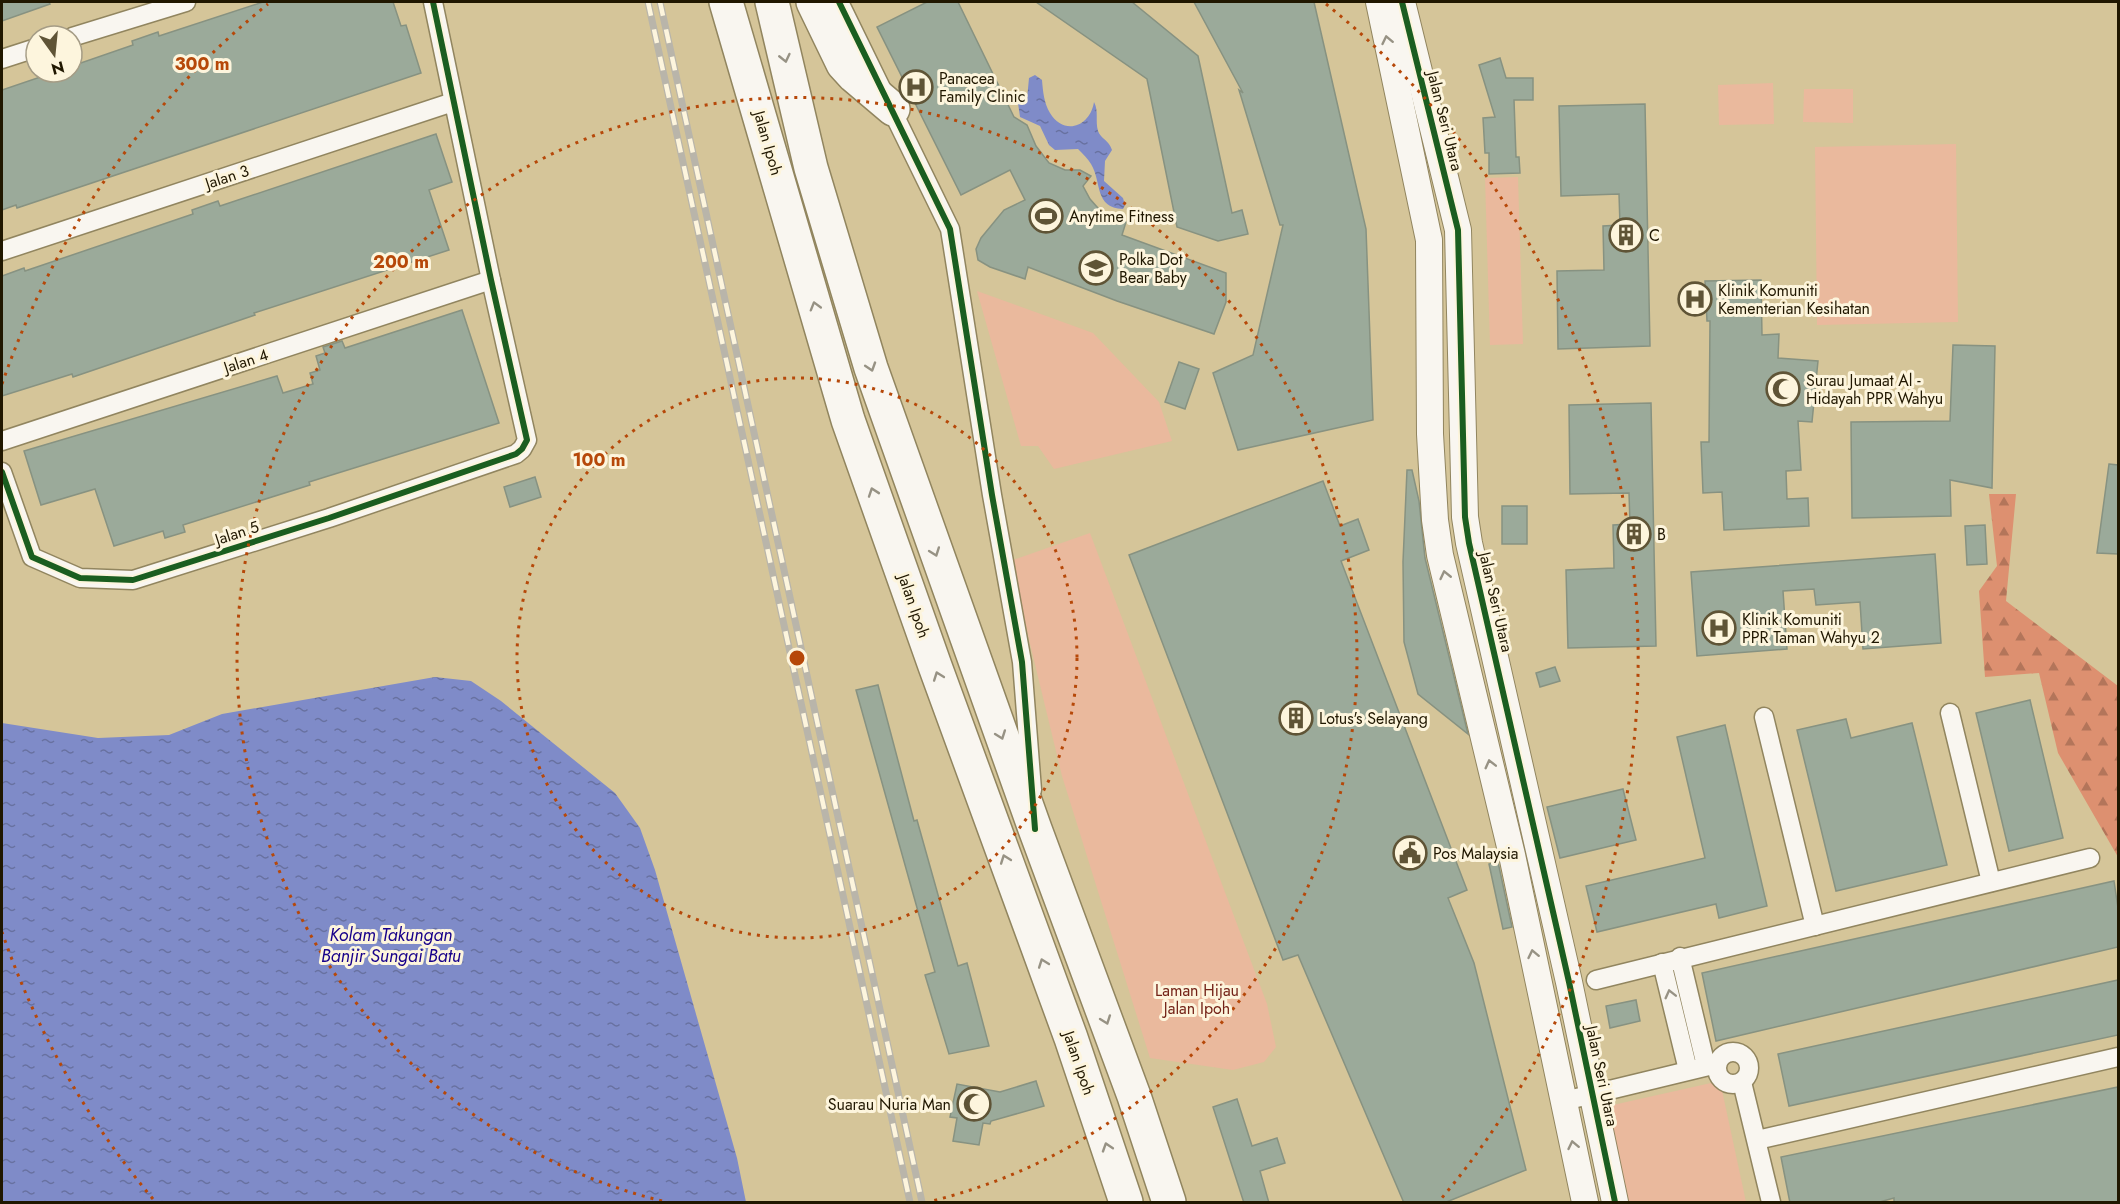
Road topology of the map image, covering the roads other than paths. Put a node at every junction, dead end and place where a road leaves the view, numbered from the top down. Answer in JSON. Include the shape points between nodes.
{"nodes":[{"id":1,"x":186,"y":2,"type":"edge"},
{"id":2,"x":433,"y":2,"type":"edge"},
{"id":3,"x":726,"y":2,"type":"edge"},
{"id":4,"x":772,"y":2,"type":"edge"},
{"id":5,"x":813,"y":2,"type":"edge"},
{"id":6,"x":839,"y":2,"type":"edge"},
{"id":7,"x":1379,"y":2,"type":"edge"},
{"id":8,"x":1402,"y":2,"type":"edge"},
{"id":9,"x":84,"y":33,"type":"edge"},
{"id":10,"x":24,"y":52,"type":"edge"},
{"id":11,"x":2,"y":59,"type":"edge"},
{"id":12,"x":453,"y":102,"type":"junction"},
{"id":13,"x":893,"y":109,"type":"junction"},
{"id":14,"x":2,"y":251,"type":"edge"},
{"id":15,"x":491,"y":280,"type":"junction"},
{"id":16,"x":2,"y":441,"type":"edge"},
{"id":17,"x":2,"y":472,"type":"edge"},
{"id":18,"x":1950,"y":713,"type":"dead end"},
{"id":19,"x":1764,"y":717,"type":"dead end"},
{"id":20,"x":1035,"y":829,"type":"junction"},
{"id":21,"x":2090,"y":858,"type":"dead end"},
{"id":22,"x":1991,"y":882,"type":"junction"},
{"id":23,"x":1815,"y":926,"type":"junction"},
{"id":24,"x":1680,"y":957,"type":"junction"},
{"id":25,"x":1662,"y":963,"type":"junction"},
{"id":26,"x":1596,"y":980,"type":"dead end"},
{"id":27,"x":2118,"y":1057,"type":"edge"},
{"id":28,"x":1704,"y":1067,"type":"junction"},
{"id":29,"x":1742,"y":1082,"type":"junction"},
{"id":30,"x":1592,"y":1094,"type":"junction"},
{"id":31,"x":1564,"y":1101,"type":"junction"},
{"id":32,"x":1757,"y":1140,"type":"junction"},
{"id":33,"x":1126,"y":1203,"type":"edge"},
{"id":34,"x":1169,"y":1203,"type":"edge"},
{"id":35,"x":1585,"y":1203,"type":"edge"},
{"id":36,"x":1616,"y":1203,"type":"edge"},
{"id":37,"x":1771,"y":1203,"type":"edge"}],
"edges":[{"from":1,"to":9,"type":"street"},
{"from":2,"to":12,"type":"street"},
{"from":33,"to":3,"type":"highway","name":"Jalan Ipoh","one_way":true,"via":[[1071,1038],[848,420]]},
{"from":4,"to":20,"type":"highway","one_way":true,"via":[[811,168],[871,368]]},
{"from":5,"to":13,"type":"highway","via":[[843,64]]},
{"from":6,"to":13,"type":"street"},
{"from":31,"to":7,"type":"street","one_way":true,"via":[[1512,855],[1438,543],[1430,434],[1429,240]]},
{"from":8,"to":30,"type":"street","name":"Jalan Seri Utara","via":[[1458,230],[1465,517],[1469,543]]},
{"from":10,"to":11,"type":"street"},
{"from":12,"to":14,"type":"street","name":"Jalan 3"},
{"from":12,"to":15,"type":"street"},
{"from":13,"to":20,"type":"street","via":[[950,229],[1022,662]]},
{"from":15,"to":16,"type":"street","name":"Jalan 4"},
{"from":15,"to":17,"type":"street","name":"Jalan 5","via":[[527,440],[516,454],[133,580],[80,578],[32,557]]},
{"from":18,"to":22,"type":"street"},
{"from":19,"to":23,"type":"street"},
{"from":20,"to":34,"type":"highway","one_way":true,"via":[[1130,1084]]},
{"from":21,"to":22,"type":"street"},
{"from":22,"to":23,"type":"street"},
{"from":23,"to":24,"type":"street"},
{"from":24,"to":25,"type":"street"},
{"from":24,"to":28,"type":"street"},
{"from":25,"to":26,"type":"street"},
{"from":28,"to":25,"type":"street","one_way":true},
{"from":27,"to":32,"type":"street"},
{"from":28,"to":29,"type":"street","via":[[1718,1072],[1727,1083]]},
{"from":28,"to":29,"type":"street","via":[[1736,1052],[1743,1055],[1750,1068]]},
{"from":28,"to":30,"type":"street"},
{"from":29,"to":32,"type":"street"},
{"from":30,"to":31,"type":"street"},
{"from":30,"to":36,"type":"street","name":"Jalan Seri Utara"},
{"from":35,"to":31,"type":"street","one_way":true},
{"from":32,"to":37,"type":"street"}]}
